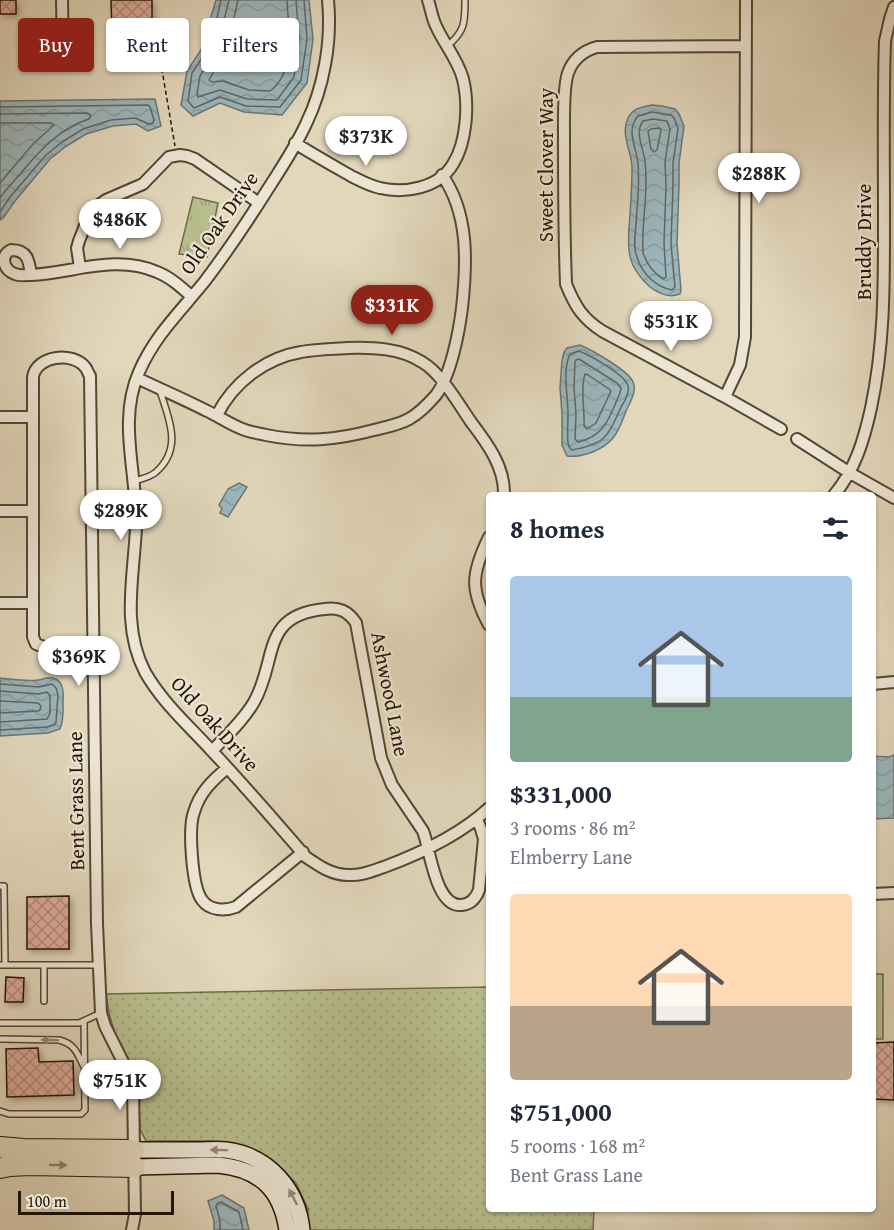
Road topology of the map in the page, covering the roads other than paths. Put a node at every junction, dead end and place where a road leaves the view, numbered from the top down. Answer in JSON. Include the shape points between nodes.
{"nodes":[{"id":1,"x":62,"y":0,"type":"edge"},
{"id":2,"x":328,"y":0,"type":"edge"},
{"id":3,"x":428,"y":0,"type":"edge"},
{"id":4,"x":465,"y":0,"type":"edge"},
{"id":5,"x":746,"y":0,"type":"edge"},
{"id":6,"x":894,"y":7,"type":"edge"},
{"id":7,"x":62,"y":18,"type":"edge"},
{"id":8,"x":447,"y":46,"type":"junction"},
{"id":9,"x":745,"y":46,"type":"junction"},
{"id":10,"x":295,"y":143,"type":"junction"},
{"id":11,"x":889,"y":152,"type":"edge"},
{"id":12,"x":442,"y":175,"type":"junction"},
{"id":13,"x":259,"y":203,"type":"junction"},
{"id":14,"x":80,"y":268,"type":"junction"},
{"id":15,"x":31,"y":275,"type":"dead end"},
{"id":16,"x":191,"y":296,"type":"junction"},
{"id":17,"x":137,"y":378,"type":"junction"},
{"id":18,"x":443,"y":383,"type":"junction"},
{"id":19,"x":160,"y":389,"type":"junction"},
{"id":20,"x":724,"y":397,"type":"junction"},
{"id":21,"x":217,"y":416,"type":"junction"},
{"id":22,"x":0,"y":417,"type":"edge"},
{"id":23,"x":33,"y":417,"type":"junction"},
{"id":24,"x":781,"y":429,"type":"dead end"},
{"id":25,"x":797,"y":439,"type":"dead end"},
{"id":26,"x":850,"y":473,"type":"junction"},
{"id":27,"x":134,"y":481,"type":"junction"},
{"id":28,"x":504,"y":492,"type":"edge"},
{"id":29,"x":836,"y":492,"type":"edge"},
{"id":30,"x":894,"y":498,"type":"edge"},
{"id":31,"x":0,"y":511,"type":"edge"},
{"id":32,"x":33,"y":511,"type":"junction"},
{"id":33,"x":486,"y":543,"type":"edge"},
{"id":34,"x":0,"y":603,"type":"edge"},
{"id":35,"x":33,"y":603,"type":"junction"},
{"id":36,"x":486,"y":620,"type":"edge"},
{"id":37,"x":92,"y":646,"type":"junction"},
{"id":38,"x":894,"y":682,"type":"edge"},
{"id":39,"x":876,"y":684,"type":"edge"},
{"id":40,"x":212,"y":751,"type":"junction"},
{"id":41,"x":227,"y":768,"type":"junction"},
{"id":42,"x":486,"y":811,"type":"edge"},
{"id":43,"x":477,"y":819,"type":"junction"},
{"id":44,"x":428,"y":848,"type":"junction"},
{"id":45,"x":303,"y":852,"type":"junction"},
{"id":46,"x":0,"y":886,"type":"edge"},
{"id":47,"x":894,"y":893,"type":"edge"},
{"id":48,"x":876,"y":894,"type":"edge"},
{"id":49,"x":2,"y":965,"type":"edge"},
{"id":50,"x":44,"y":965,"type":"junction"},
{"id":51,"x":99,"y":965,"type":"junction"},
{"id":52,"x":44,"y":1001,"type":"dead end"},
{"id":53,"x":101,"y":1013,"type":"junction"},
{"id":54,"x":84,"y":1021,"type":"junction"},
{"id":55,"x":0,"y":1023,"type":"edge"},
{"id":56,"x":0,"y":1039,"type":"edge"},
{"id":57,"x":84,"y":1068,"type":"junction"},
{"id":58,"x":0,"y":1112,"type":"edge"},
{"id":59,"x":0,"y":1146,"type":"edge"},
{"id":60,"x":134,"y":1158,"type":"junction"},
{"id":61,"x":0,"y":1168,"type":"edge"},
{"id":62,"x":132,"y":1230,"type":"edge"},
{"id":63,"x":287,"y":1230,"type":"edge"},
{"id":64,"x":302,"y":1230,"type":"edge"}],
"edges":[{"from":1,"to":7,"type":"street"},
{"from":2,"to":10,"type":"street","name":"Old Oak Drive","via":[[322,80],[313,109]]},
{"from":3,"to":8,"type":"street","via":[[435,25]]},
{"from":4,"to":8,"type":"lane","via":[[463,27]]},
{"from":5,"to":9,"type":"street"},
{"from":6,"to":11,"type":"street","name":"Bruddy Drive","via":[[885,41]]},
{"from":8,"to":12,"type":"street","via":[[463,79],[466,114],[459,152],[453,166]]},
{"from":9,"to":20,"type":"street","via":[[745,337],[740,365]]},
{"from":9,"to":20,"type":"street","name":"Sweet Clover Way","via":[[597,47],[586,50],[574,62],[566,79],[565,267],[571,296],[580,313],[602,331]]},
{"from":10,"to":12,"type":"street","via":[[379,188],[419,188]]},
{"from":10,"to":13,"type":"street","name":"Old Oak Drive"},
{"from":11,"to":26,"type":"street","name":"Bruddy Drive","via":[[881,355],[868,423]]},
{"from":12,"to":18,"type":"street","via":[[461,216],[465,271],[462,310]]},
{"from":13,"to":14,"type":"street","via":[[195,159],[169,157],[143,184],[106,200],[90,213],[77,248]]},
{"from":13,"to":16,"type":"street","name":"Old Oak Drive","via":[[224,257]]},
{"from":14,"to":15,"type":"street"},
{"from":14,"to":16,"type":"street","via":[[106,264],[142,266],[172,280]]},
{"from":16,"to":17,"type":"street","name":"Old Oak Drive","via":[[160,334]]},
{"from":17,"to":19,"type":"street"},
{"from":17,"to":27,"type":"street","name":"Old Oak Drive","via":[[128,439]]},
{"from":18,"to":21,"type":"street","via":[[423,409],[409,419],[353,436],[319,440],[282,438],[240,428]]},
{"from":18,"to":21,"type":"street","via":[[422,362],[392,351],[351,348],[300,352],[258,369],[232,391]]},
{"from":18,"to":28,"type":"street","via":[[493,454],[504,481]]},
{"from":19,"to":21,"type":"street"},
{"from":19,"to":27,"type":"lane","via":[[173,437],[169,457],[155,473]]},
{"from":20,"to":24,"type":"street","name":"Sweet Clover Way"},
{"from":22,"to":23,"type":"street"},
{"from":23,"to":32,"type":"street"},
{"from":23,"to":37,"type":"street","name":"Bent Grass Lane","via":[[34,370],[55,358],[73,359],[84,366],[90,376]]},
{"from":25,"to":26,"type":"street"},
{"from":26,"to":29,"type":"street","name":"Bruddy Drive"},
{"from":26,"to":30,"type":"street"},
{"from":27,"to":40,"type":"street","name":"Old Oak Drive","via":[[136,521],[130,614],[137,653],[167,704]]},
{"from":31,"to":32,"type":"street"},
{"from":32,"to":35,"type":"street"},
{"from":33,"to":36,"type":"street","via":[[475,584]]},
{"from":34,"to":35,"type":"street"},
{"from":35,"to":37,"type":"street","via":[[36,644]]},
{"from":37,"to":51,"type":"street","name":"Bent Grass Lane"},
{"from":38,"to":39,"type":"street"},
{"from":40,"to":41,"type":"street","name":"Old Oak Drive"},
{"from":40,"to":44,"type":"street","name":"Ashwood Lane","via":[[254,703],[272,645],[285,623],[295,615],[319,609],[347,612],[356,623],[381,758],[392,785],[423,831]]},
{"from":41,"to":45,"type":"street","name":"Old Oak Drive"},
{"from":41,"to":45,"type":"street","via":[[207,786],[190,828],[201,899],[221,910],[236,907]]},
{"from":42,"to":43,"type":"street","name":"Old Oak Drive"},
{"from":43,"to":44,"type":"street","name":"Old Oak Drive"},
{"from":43,"to":44,"type":"street","name":"Ashwood Lane","via":[[483,839],[479,890],[472,901],[456,905],[447,900],[430,864]]},
{"from":44,"to":45,"type":"street","name":"Old Oak Drive","via":[[362,874],[349,875],[318,866]]},
{"from":46,"to":49,"type":"lane","via":[[4,886]]},
{"from":47,"to":48,"type":"street"},
{"from":49,"to":50,"type":"lane"},
{"from":50,"to":51,"type":"lane"},
{"from":50,"to":52,"type":"lane"},
{"from":51,"to":53,"type":"street","name":"Bent Grass Lane"},
{"from":53,"to":54,"type":"lane"},
{"from":53,"to":60,"type":"street","name":"Bent Grass Lane","via":[[133,1086]]},
{"from":54,"to":55,"type":"lane"},
{"from":54,"to":57,"type":"lane"},
{"from":57,"to":56,"type":"lane","one_way":true,"via":[[68,1042]]},
{"from":57,"to":58,"type":"lane","via":[[85,1110],[81,1113]]},
{"from":59,"to":60,"type":"highway"},
{"from":61,"to":60,"type":"highway","one_way":true},
{"from":60,"to":62,"type":"street","name":"Bent Grass Lane"},
{"from":60,"to":63,"type":"street","via":[[230,1166],[258,1176],[270,1187],[284,1214]]},
{"from":64,"to":60,"type":"street","one_way":true,"via":[[299,1210],[284,1182],[273,1170],[249,1156],[225,1150]]}]}
